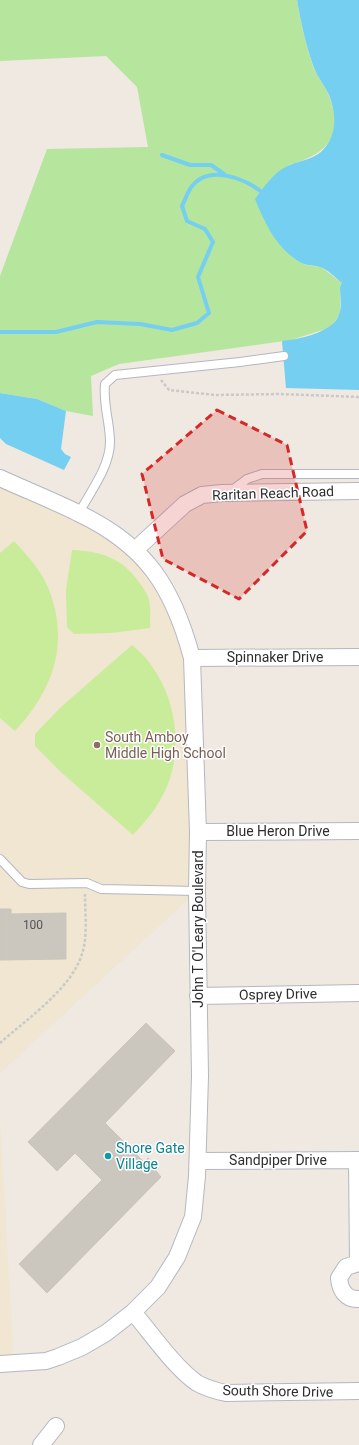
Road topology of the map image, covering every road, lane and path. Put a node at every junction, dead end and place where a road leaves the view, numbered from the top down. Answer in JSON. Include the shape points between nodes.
{"nodes":[{"id":1,"x":284,"y":356,"type":"dead end"},
{"id":2,"x":153,"y":371,"type":"junction"},
{"id":3,"x":359,"y":397,"type":"edge"},
{"id":4,"x":359,"y":474,"type":"edge"},
{"id":5,"x":0,"y":478,"type":"edge"},
{"id":6,"x":359,"y":491,"type":"edge"},
{"id":7,"x":229,"y":493,"type":"junction"},
{"id":8,"x":79,"y":513,"type":"junction"},
{"id":9,"x":135,"y":550,"type":"junction"},
{"id":10,"x":359,"y":657,"type":"edge"},
{"id":11,"x":192,"y":658,"type":"junction"},
{"id":12,"x":359,"y":831,"type":"edge"},
{"id":13,"x":198,"y":832,"type":"junction"},
{"id":14,"x":0,"y":859,"type":"edge"},
{"id":15,"x":85,"y":883,"type":"junction"},
{"id":16,"x":197,"y":891,"type":"junction"},
{"id":17,"x":359,"y":993,"type":"edge"},
{"id":18,"x":198,"y":996,"type":"junction"},
{"id":19,"x":0,"y":1043,"type":"edge"},
{"id":20,"x":358,"y":1160,"type":"edge"},
{"id":21,"x":198,"y":1161,"type":"junction"},
{"id":22,"x":358,"y":1263,"type":"edge"},
{"id":23,"x":359,"y":1299,"type":"edge"},
{"id":24,"x":133,"y":1312,"type":"junction"},
{"id":25,"x":0,"y":1364,"type":"edge"},
{"id":26,"x":359,"y":1392,"type":"edge"},
{"id":27,"x":56,"y":1426,"type":"dead end"},
{"id":28,"x":41,"y":1445,"type":"edge"}],
"edges":[{"from":1,"to":2,"type":"lane"},
{"from":2,"to":3,"type":"path","via":[[169,390],[215,395]]},
{"from":2,"to":8,"type":"lane","via":[[115,375],[105,384],[104,401],[110,443],[105,464]]},
{"from":4,"to":7,"type":"lane","via":[[262,474],[247,479]]},
{"from":5,"to":8,"type":"street","name":"John T O'Leary Boulevard"},
{"from":6,"to":7,"type":"street","name":"Raritan Reach Road"},
{"from":7,"to":9,"type":"street","name":"Raritan Reach Road","via":[[202,495],[185,504]]},
{"from":8,"to":9,"type":"street","name":"John T O'Leary Boulevard","via":[[106,528]]},
{"from":9,"to":11,"type":"street","name":"John T O'Leary Boulevard","via":[[159,578],[173,601]]},
{"from":10,"to":11,"type":"street","name":"Spinnaker Drive"},
{"from":11,"to":13,"type":"street","name":"John T O'Leary Boulevard"},
{"from":12,"to":13,"type":"street","name":"Blue Heron Drive"},
{"from":13,"to":16,"type":"street","name":"John T O'Leary Boulevard"},
{"from":14,"to":15,"type":"lane","via":[[22,882]]},
{"from":15,"to":16,"type":"lane","via":[[101,889]]},
{"from":15,"to":19,"type":"path","via":[[86,937],[82,955],[73,974],[47,1002]]},
{"from":16,"to":18,"type":"street","name":"John T O'Leary Boulevard"},
{"from":17,"to":18,"type":"street","name":"Osprey Drive"},
{"from":18,"to":21,"type":"street","name":"John T O'Leary Boulevard"},
{"from":20,"to":21,"type":"street","name":"Sandpiper Drive"},
{"from":20,"to":22,"type":"street"},
{"from":21,"to":24,"type":"street","name":"John T O'Leary Boulevard","via":[[195,1207],[178,1257],[158,1287]]},
{"from":22,"to":23,"type":"street","via":[[346,1267],[339,1278],[342,1292],[348,1297]]},
{"from":24,"to":25,"type":"street","name":"John T O'Leary Boulevard","via":[[106,1333],[58,1357],[46,1361]]},
{"from":24,"to":26,"type":"street","name":"South Shore Drive","via":[[183,1371],[210,1389],[226,1393]]},
{"from":27,"to":28,"type":"street"}]}
